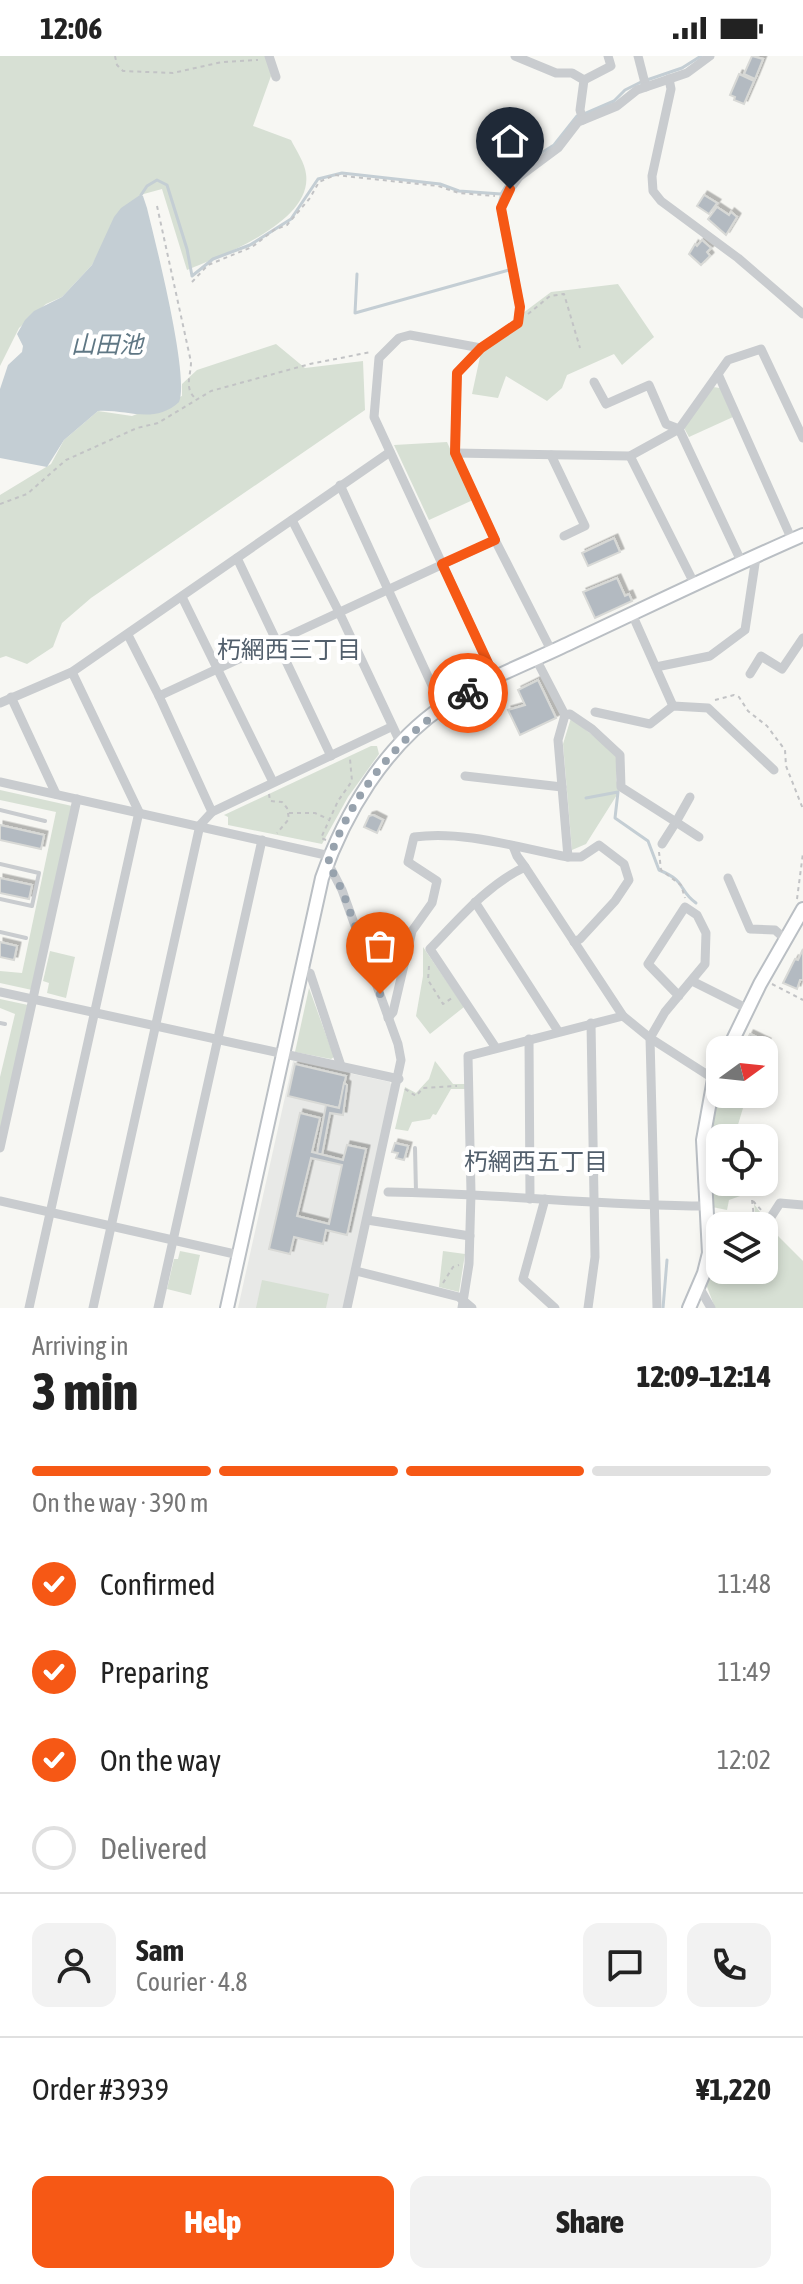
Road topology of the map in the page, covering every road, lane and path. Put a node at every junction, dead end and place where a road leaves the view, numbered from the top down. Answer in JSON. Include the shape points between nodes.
{"nodes":[{"id":1,"x":115,"y":56,"type":"edge"},
{"id":2,"x":515,"y":56,"type":"edge"},
{"id":3,"x":608,"y":56,"type":"edge"},
{"id":4,"x":638,"y":56,"type":"edge"},
{"id":5,"x":710,"y":56,"type":"edge"},
{"id":6,"x":266,"y":57,"type":"edge"},
{"id":7,"x":276,"y":77,"type":"dead end"},
{"id":8,"x":669,"y":79,"type":"junction"},
{"id":9,"x":584,"y":80,"type":"junction"},
{"id":10,"x":645,"y":84,"type":"junction"},
{"id":11,"x":583,"y":120,"type":"junction"},
{"id":12,"x":504,"y":197,"type":"junction"},
{"id":13,"x":157,"y":206,"type":"dead end"},
{"id":14,"x":192,"y":282,"type":"dead end"},
{"id":15,"x":803,"y":314,"type":"edge"},
{"id":16,"x":518,"y":323,"type":"junction"},
{"id":17,"x":481,"y":348,"type":"junction"},
{"id":18,"x":580,"y":348,"type":"dead end"},
{"id":19,"x":384,"y":352,"type":"junction"},
{"id":20,"x":718,"y":374,"type":"junction"},
{"id":21,"x":594,"y":382,"type":"dead end"},
{"id":22,"x":195,"y":399,"type":"junction"},
{"id":23,"x":679,"y":429,"type":"junction"},
{"id":24,"x":803,"y":438,"type":"edge"},
{"id":25,"x":390,"y":452,"type":"junction"},
{"id":26,"x":455,"y":453,"type":"junction"},
{"id":27,"x":551,"y":455,"type":"junction"},
{"id":28,"x":630,"y":456,"type":"junction"},
{"id":29,"x":340,"y":485,"type":"junction"},
{"id":30,"x":0,"y":504,"type":"edge"},
{"id":31,"x":292,"y":520,"type":"junction"},
{"id":32,"x":564,"y":536,"type":"dead end"},
{"id":33,"x":798,"y":538,"type":"edge"},
{"id":34,"x":495,"y":540,"type":"junction"},
{"id":35,"x":756,"y":557,"type":"junction"},
{"id":36,"x":237,"y":558,"type":"junction"},
{"id":37,"x":742,"y":563,"type":"junction"},
{"id":38,"x":442,"y":564,"type":"junction"},
{"id":39,"x":695,"y":585,"type":"junction"},
{"id":40,"x":387,"y":589,"type":"junction"},
{"id":41,"x":182,"y":597,"type":"junction"},
{"id":42,"x":339,"y":612,"type":"junction"},
{"id":43,"x":632,"y":614,"type":"junction"},
{"id":44,"x":128,"y":635,"type":"junction"},
{"id":45,"x":803,"y":638,"type":"edge"},
{"id":46,"x":277,"y":641,"type":"junction"},
{"id":47,"x":552,"y":652,"type":"junction"},
{"id":48,"x":536,"y":659,"type":"junction"},
{"id":49,"x":656,"y":667,"type":"junction"},
{"id":50,"x":217,"y":668,"type":"junction"},
{"id":51,"x":72,"y":672,"type":"junction"},
{"id":52,"x":750,"y":674,"type":"dead end"},
{"id":53,"x":495,"y":678,"type":"junction"},
{"id":54,"x":159,"y":696,"type":"junction"},
{"id":55,"x":11,"y":697,"type":"junction"},
{"id":56,"x":0,"y":703,"type":"edge"},
{"id":57,"x":673,"y":706,"type":"junction"},
{"id":58,"x":442,"y":707,"type":"junction"},
{"id":59,"x":704,"y":708,"type":"junction"},
{"id":60,"x":595,"y":712,"type":"dead end"},
{"id":61,"x":565,"y":715,"type":"junction"},
{"id":62,"x":391,"y":727,"type":"junction"},
{"id":63,"x":401,"y":744,"type":"junction"},
{"id":64,"x":349,"y":754,"type":"dead end"},
{"id":65,"x":331,"y":756,"type":"junction"},
{"id":66,"x":774,"y":770,"type":"dead end"},
{"id":67,"x":465,"y":776,"type":"dead end"},
{"id":68,"x":0,"y":782,"type":"edge"},
{"id":69,"x":269,"y":784,"type":"junction"},
{"id":70,"x":562,"y":787,"type":"junction"},
{"id":71,"x":56,"y":794,"type":"junction"},
{"id":72,"x":690,"y":797,"type":"dead end"},
{"id":73,"x":77,"y":799,"type":"junction"},
{"id":74,"x":803,"y":809,"type":"edge"},
{"id":75,"x":0,"y":810,"type":"edge"},
{"id":76,"x":139,"y":812,"type":"junction"},
{"id":77,"x":212,"y":812,"type":"junction"},
{"id":78,"x":289,"y":813,"type":"junction"},
{"id":79,"x":329,"y":820,"type":"junction"},
{"id":80,"x":45,"y":821,"type":"dead end"},
{"id":81,"x":676,"y":822,"type":"junction"},
{"id":82,"x":200,"y":825,"type":"junction"},
{"id":83,"x":699,"y":837,"type":"dead end"},
{"id":84,"x":262,"y":840,"type":"junction"},
{"id":85,"x":328,"y":841,"type":"dead end"},
{"id":86,"x":275,"y":843,"type":"junction"},
{"id":87,"x":662,"y":844,"type":"joint"},
{"id":88,"x":513,"y":846,"type":"junction"},
{"id":89,"x":803,"y":853,"type":"edge"},
{"id":90,"x":568,"y":857,"type":"junction"},
{"id":91,"x":329,"y":859,"type":"junction"},
{"id":92,"x":0,"y":864,"type":"edge"},
{"id":93,"x":525,"y":867,"type":"junction"},
{"id":94,"x":728,"y":878,"type":"dead end"},
{"id":95,"x":0,"y":899,"type":"edge"},
{"id":96,"x":475,"y":902,"type":"junction"},
{"id":97,"x":685,"y":907,"type":"junction"},
{"id":98,"x":802,"y":910,"type":"edge"},
{"id":99,"x":0,"y":932,"type":"edge"},
{"id":100,"x":26,"y":938,"type":"dead end"},
{"id":101,"x":785,"y":939,"type":"junction"},
{"id":102,"x":574,"y":942,"type":"junction"},
{"id":103,"x":430,"y":949,"type":"junction"},
{"id":104,"x":302,"y":971,"type":"junction"},
{"id":105,"x":762,"y":980,"type":"junction"},
{"id":106,"x":692,"y":981,"type":"junction"},
{"id":107,"x":0,"y":992,"type":"edge"},
{"id":108,"x":679,"y":996,"type":"junction"},
{"id":109,"x":453,"y":997,"type":"dead end"},
{"id":110,"x":34,"y":999,"type":"junction"},
{"id":111,"x":803,"y":1000,"type":"edge"},
{"id":112,"x":748,"y":1009,"type":"junction"},
{"id":113,"x":95,"y":1011,"type":"junction"},
{"id":114,"x":623,"y":1016,"type":"junction"},
{"id":115,"x":388,"y":1018,"type":"junction"},
{"id":116,"x":591,"y":1023,"type":"junction"},
{"id":117,"x":155,"y":1025,"type":"junction"},
{"id":118,"x":558,"y":1031,"type":"junction"},
{"id":119,"x":735,"y":1036,"type":"edge"},
{"id":120,"x":650,"y":1038,"type":"junction"},
{"id":121,"x":216,"y":1039,"type":"junction"},
{"id":122,"x":529,"y":1039,"type":"junction"},
{"id":123,"x":496,"y":1048,"type":"junction"},
{"id":124,"x":284,"y":1054,"type":"junction"},
{"id":125,"x":341,"y":1066,"type":"junction"},
{"id":126,"x":706,"y":1067,"type":"edge"},
{"id":127,"x":401,"y":1084,"type":"junction"},
{"id":128,"x":469,"y":1086,"type":"junction"},
{"id":129,"x":710,"y":1108,"type":"edge"},
{"id":130,"x":0,"y":1148,"type":"edge"},
{"id":131,"x":415,"y":1148,"type":"dead end"},
{"id":132,"x":388,"y":1192,"type":"dead end"},
{"id":133,"x":416,"y":1192,"type":"junction"},
{"id":134,"x":471,"y":1193,"type":"junction"},
{"id":135,"x":530,"y":1199,"type":"junction"},
{"id":136,"x":545,"y":1199,"type":"junction"},
{"id":137,"x":0,"y":1201,"type":"edge"},
{"id":138,"x":592,"y":1202,"type":"junction"},
{"id":139,"x":803,"y":1205,"type":"edge"},
{"id":140,"x":653,"y":1206,"type":"junction"},
{"id":141,"x":706,"y":1206,"type":"junction"},
{"id":142,"x":49,"y":1212,"type":"junction"},
{"id":143,"x":753,"y":1212,"type":"edge"},
{"id":144,"x":762,"y":1212,"type":"edge"},
{"id":145,"x":774,"y":1212,"type":"edge"},
{"id":146,"x":367,"y":1220,"type":"junction"},
{"id":147,"x":112,"y":1226,"type":"junction"},
{"id":148,"x":470,"y":1236,"type":"junction"},
{"id":149,"x":173,"y":1241,"type":"junction"},
{"id":150,"x":239,"y":1255,"type":"junction"},
{"id":151,"x":462,"y":1264,"type":"dead end"},
{"id":152,"x":356,"y":1271,"type":"junction"},
{"id":153,"x":699,"y":1287,"type":"junction"},
{"id":154,"x":440,"y":1292,"type":"junction"},
{"id":155,"x":466,"y":1306,"type":"edge"},
{"id":156,"x":29,"y":1308,"type":"edge"},
{"id":157,"x":93,"y":1308,"type":"edge"},
{"id":158,"x":158,"y":1308,"type":"edge"},
{"id":159,"x":227,"y":1308,"type":"edge"},
{"id":160,"x":347,"y":1308,"type":"edge"},
{"id":161,"x":555,"y":1308,"type":"edge"},
{"id":162,"x":588,"y":1308,"type":"edge"},
{"id":163,"x":657,"y":1308,"type":"edge"},
{"id":164,"x":689,"y":1308,"type":"edge"},
{"id":165,"x":711,"y":1308,"type":"edge"}],
"edges":[{"from":1,"to":6,"type":"path","via":[[123,71],[154,74]]},
{"from":2,"to":9,"type":"street"},
{"from":3,"to":9,"type":"street","via":[[611,66]]},
{"from":4,"to":10,"type":"street"},
{"from":5,"to":8,"type":"street"},
{"from":6,"to":7,"type":"street"},
{"from":8,"to":10,"type":"street"},
{"from":8,"to":15,"type":"street","via":[[653,191]]},
{"from":9,"to":11,"type":"street"},
{"from":10,"to":11,"type":"street","via":[[617,106]]},
{"from":11,"to":12,"type":"street"},
{"from":12,"to":14,"type":"path","via":[[335,175],[319,182],[287,225],[208,265]]},
{"from":12,"to":16,"type":"street","via":[[501,208],[520,307]]},
{"from":13,"to":22,"type":"path","via":[[191,362],[188,386]]},
{"from":16,"to":17,"type":"street"},
{"from":16,"to":18,"type":"path","via":[[550,296],[564,294]]},
{"from":17,"to":19,"type":"street","via":[[410,335]]},
{"from":17,"to":26,"type":"street","via":[[457,373]]},
{"from":19,"to":22,"type":"path","via":[[260,376]]},
{"from":19,"to":25,"type":"street","via":[[379,358],[374,417]]},
{"from":20,"to":23,"type":"street"},
{"from":20,"to":24,"type":"street","via":[[728,360],[761,349]]},
{"from":20,"to":33,"type":"street"},
{"from":21,"to":23,"type":"street","via":[[606,404],[649,385],[666,424]]},
{"from":22,"to":30,"type":"path","via":[[158,423],[66,460],[27,494]]},
{"from":23,"to":28,"type":"street"},
{"from":23,"to":37,"type":"street"},
{"from":25,"to":29,"type":"street"},
{"from":25,"to":38,"type":"street"},
{"from":26,"to":27,"type":"street"},
{"from":26,"to":34,"type":"street"},
{"from":27,"to":28,"type":"street"},
{"from":27,"to":32,"type":"street","via":[[585,526]]},
{"from":28,"to":39,"type":"street"},
{"from":29,"to":31,"type":"street"},
{"from":29,"to":40,"type":"street"},
{"from":31,"to":36,"type":"street"},
{"from":31,"to":42,"type":"street"},
{"from":33,"to":35,"type":"street"},
{"from":34,"to":38,"type":"street"},
{"from":34,"to":47,"type":"street"},
{"from":35,"to":37,"type":"street"},
{"from":35,"to":49,"type":"street","via":[[745,630],[710,656]]},
{"from":36,"to":41,"type":"street"},
{"from":36,"to":46,"type":"street"},
{"from":37,"to":39,"type":"street"},
{"from":38,"to":40,"type":"street"},
{"from":38,"to":53,"type":"street"},
{"from":39,"to":43,"type":"street"},
{"from":40,"to":42,"type":"street"},
{"from":40,"to":58,"type":"street"},
{"from":41,"to":44,"type":"street"},
{"from":41,"to":50,"type":"street"},
{"from":42,"to":46,"type":"street"},
{"from":42,"to":62,"type":"street"},
{"from":43,"to":47,"type":"street"},
{"from":43,"to":49,"type":"street"},
{"from":44,"to":51,"type":"street"},
{"from":44,"to":54,"type":"street"},
{"from":45,"to":52,"type":"street","via":[[782,669],[761,656]]},
{"from":46,"to":50,"type":"street"},
{"from":46,"to":65,"type":"street"},
{"from":47,"to":48,"type":"street"},
{"from":48,"to":53,"type":"street"},
{"from":48,"to":61,"type":"street"},
{"from":49,"to":57,"type":"street"},
{"from":50,"to":54,"type":"street"},
{"from":50,"to":69,"type":"street"},
{"from":51,"to":55,"type":"street"},
{"from":51,"to":76,"type":"street"},
{"from":53,"to":58,"type":"street"},
{"from":54,"to":77,"type":"street"},
{"from":55,"to":56,"type":"street"},
{"from":55,"to":71,"type":"street"},
{"from":57,"to":59,"type":"street"},
{"from":57,"to":60,"type":"street","via":[[650,724]]},
{"from":58,"to":63,"type":"street"},
{"from":59,"to":66,"type":"street"},
{"from":59,"to":74,"type":"path","via":[[707,702],[739,697],[784,748]]},
{"from":61,"to":70,"type":"street","via":[[558,740]]},
{"from":61,"to":81,"type":"street","via":[[592,729],[620,755],[621,787]]},
{"from":62,"to":63,"type":"street"},
{"from":62,"to":65,"type":"street"},
{"from":63,"to":91,"type":"street","via":[[356,803]]},
{"from":64,"to":79,"type":"path","via":[[352,781]]},
{"from":65,"to":69,"type":"street"},
{"from":67,"to":70,"type":"street"},
{"from":68,"to":71,"type":"street"},
{"from":69,"to":77,"type":"street"},
{"from":69,"to":78,"type":"path","via":[[270,801],[282,802]]},
{"from":70,"to":90,"type":"street"},
{"from":71,"to":73,"type":"street"},
{"from":72,"to":81,"type":"street"},
{"from":73,"to":76,"type":"street"},
{"from":73,"to":110,"type":"street"},
{"from":75,"to":80,"type":"lane"},
{"from":76,"to":82,"type":"street"},
{"from":76,"to":113,"type":"street"},
{"from":77,"to":82,"type":"street"},
{"from":78,"to":79,"type":"path","via":[[315,813]]},
{"from":78,"to":86,"type":"path"},
{"from":79,"to":85,"type":"path","via":[[321,838]]},
{"from":81,"to":83,"type":"street"},
{"from":81,"to":87,"type":"street"},
{"from":82,"to":84,"type":"street"},
{"from":82,"to":117,"type":"street"},
{"from":84,"to":86,"type":"street"},
{"from":84,"to":121,"type":"street"},
{"from":86,"to":91,"type":"street"},
{"from":87,"to":97,"type":"path","via":[[657,854],[661,870],[681,885]]},
{"from":88,"to":90,"type":"street"},
{"from":88,"to":93,"type":"street"},
{"from":88,"to":115,"type":"street","via":[[414,837],[408,862],[437,881],[432,903],[412,931]]},
{"from":89,"to":98,"type":"path","via":[[796,901]]},
{"from":90,"to":102,"type":"street","via":[[581,857],[599,845],[624,864],[629,880]]},
{"from":91,"to":104,"type":"street"},
{"from":91,"to":115,"type":"street"},
{"from":92,"to":95,"type":"lane","via":[[39,873],[32,906]]},
{"from":93,"to":96,"type":"street","via":[[506,875]]},
{"from":93,"to":102,"type":"street"},
{"from":94,"to":101,"type":"street","via":[[750,929],[775,930]]},
{"from":96,"to":103,"type":"street"},
{"from":96,"to":118,"type":"street"},
{"from":97,"to":106,"type":"street","via":[[697,915],[706,933],[705,964]]},
{"from":97,"to":108,"type":"street","via":[[648,964]]},
{"from":98,"to":101,"type":"street"},
{"from":99,"to":100,"type":"lane"},
{"from":101,"to":105,"type":"street"},
{"from":102,"to":114,"type":"street"},
{"from":103,"to":109,"type":"path","via":[[428,980],[443,1004]]},
{"from":103,"to":123,"type":"street"},
{"from":104,"to":124,"type":"street"},
{"from":104,"to":125,"type":"street","via":[[310,973]]},
{"from":105,"to":111,"type":"path"},
{"from":105,"to":112,"type":"street"},
{"from":106,"to":108,"type":"street"},
{"from":106,"to":112,"type":"street"},
{"from":107,"to":110,"type":"street"},
{"from":108,"to":120,"type":"street"},
{"from":110,"to":113,"type":"street"},
{"from":110,"to":130,"type":"street"},
{"from":112,"to":119,"type":"street"},
{"from":113,"to":117,"type":"street"},
{"from":113,"to":142,"type":"street"},
{"from":114,"to":116,"type":"street"},
{"from":114,"to":120,"type":"street"},
{"from":115,"to":127,"type":"street","via":[[398,1044]]},
{"from":116,"to":118,"type":"street"},
{"from":116,"to":138,"type":"street"},
{"from":117,"to":121,"type":"street"},
{"from":117,"to":147,"type":"street"},
{"from":118,"to":122,"type":"street"},
{"from":120,"to":126,"type":"street"},
{"from":120,"to":140,"type":"street"},
{"from":121,"to":124,"type":"street"},
{"from":121,"to":149,"type":"street"},
{"from":122,"to":123,"type":"street"},
{"from":122,"to":135,"type":"street"},
{"from":123,"to":128,"type":"street","via":[[468,1056]]},
{"from":124,"to":125,"type":"street"},
{"from":124,"to":150,"type":"street"},
{"from":125,"to":127,"type":"street"},
{"from":127,"to":128,"type":"path","via":[[416,1096],[423,1088]]},
{"from":127,"to":146,"type":"street"},
{"from":128,"to":134,"type":"street"},
{"from":129,"to":141,"type":"street","via":[[703,1140]]},
{"from":131,"to":133,"type":"lane"},
{"from":132,"to":133,"type":"street"},
{"from":133,"to":134,"type":"street"},
{"from":134,"to":135,"type":"street"},
{"from":134,"to":148,"type":"street"},
{"from":135,"to":136,"type":"street"},
{"from":136,"to":138,"type":"street"},
{"from":136,"to":161,"type":"street","via":[[523,1279]]},
{"from":137,"to":142,"type":"street"},
{"from":138,"to":140,"type":"street"},
{"from":138,"to":162,"type":"street","via":[[595,1257]]},
{"from":139,"to":145,"type":"street","via":[[780,1203]]},
{"from":140,"to":141,"type":"street"},
{"from":140,"to":163,"type":"street"},
{"from":141,"to":153,"type":"street","via":[[709,1253]]},
{"from":142,"to":147,"type":"street"},
{"from":142,"to":156,"type":"street"},
{"from":143,"to":144,"type":"path","via":[[752,1200]]},
{"from":146,"to":148,"type":"street"},
{"from":146,"to":152,"type":"street"},
{"from":147,"to":149,"type":"street"},
{"from":147,"to":157,"type":"street"},
{"from":148,"to":155,"type":"street"},
{"from":149,"to":150,"type":"street"},
{"from":149,"to":158,"type":"street"},
{"from":150,"to":159,"type":"street"},
{"from":151,"to":154,"type":"path","via":[[453,1267]]},
{"from":152,"to":154,"type":"street"},
{"from":152,"to":160,"type":"street"},
{"from":153,"to":164,"type":"street"},
{"from":153,"to":165,"type":"street"},
{"from":154,"to":155,"type":"street"}]}
